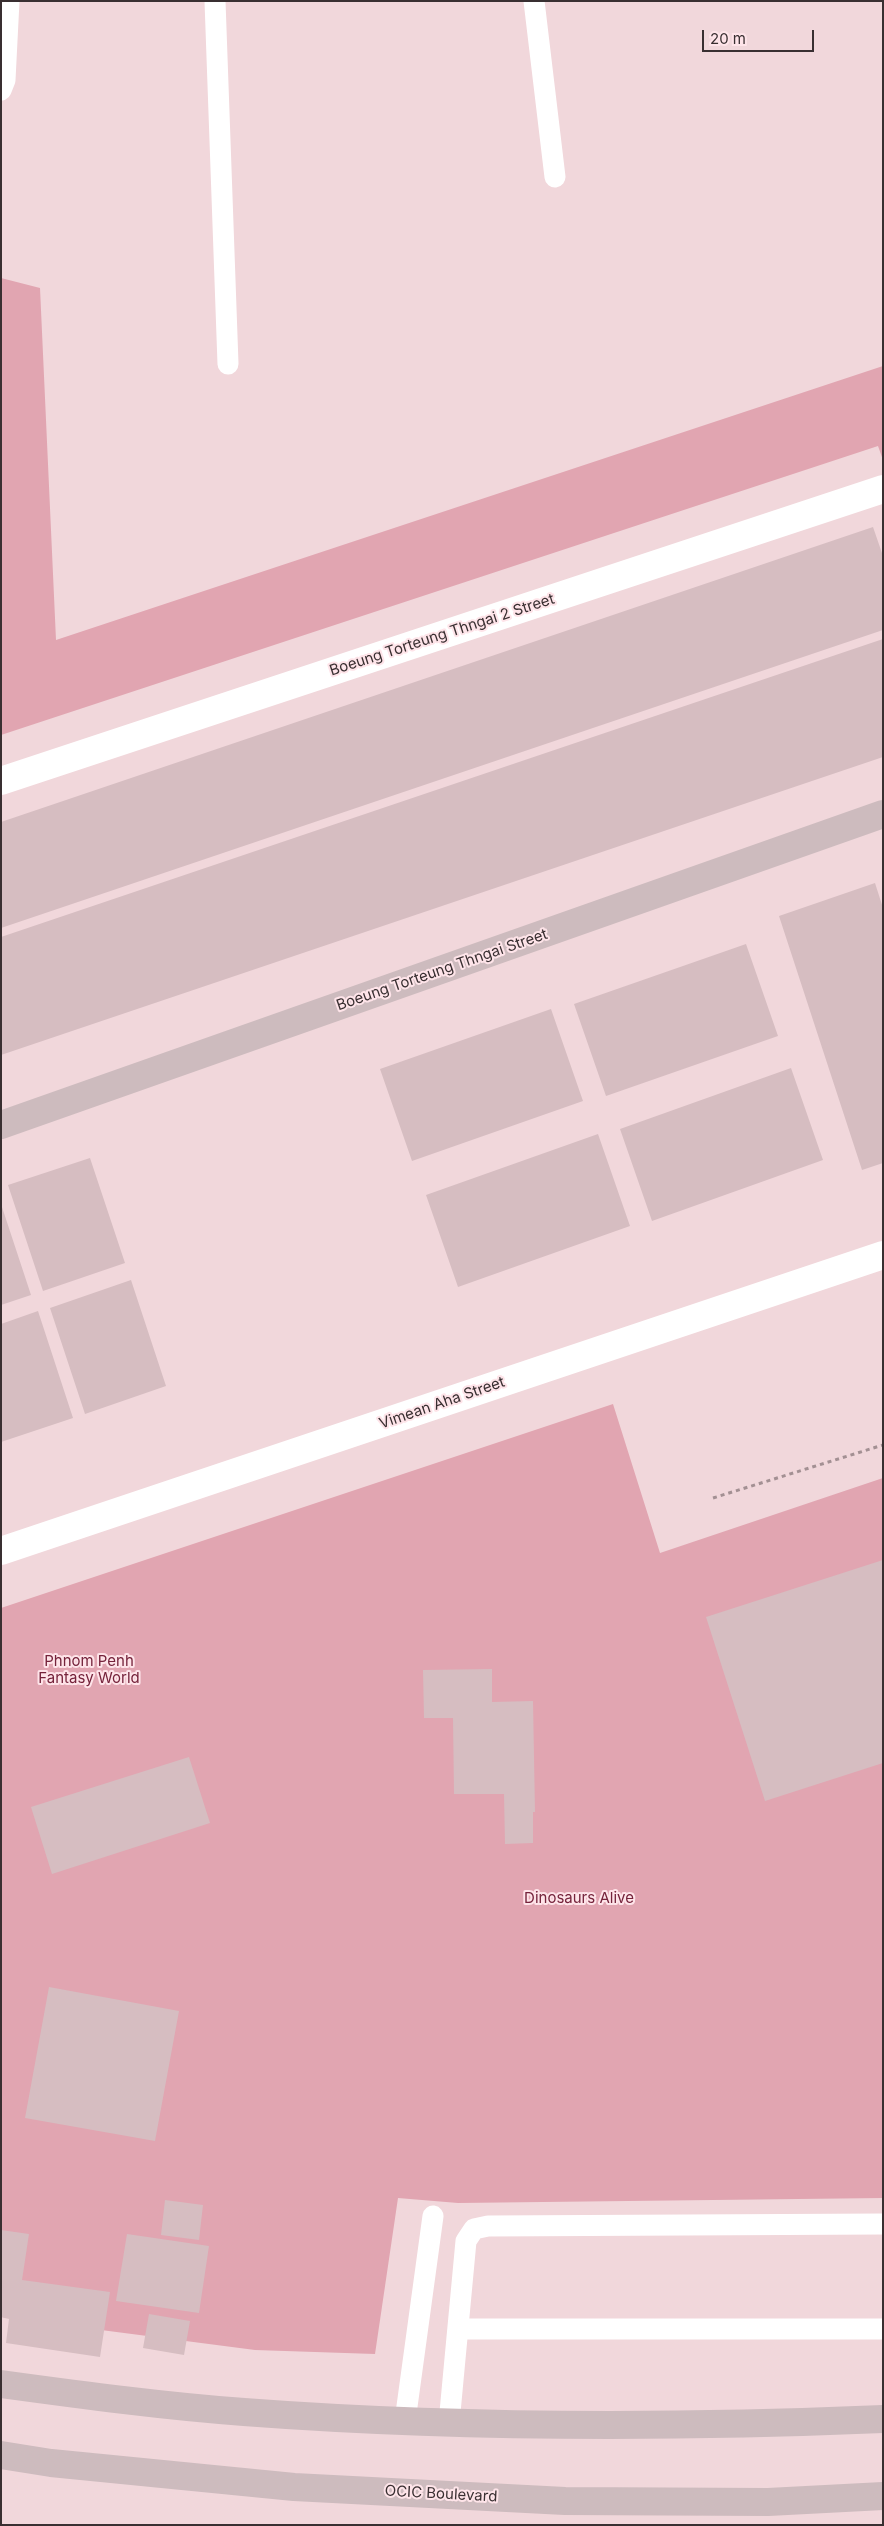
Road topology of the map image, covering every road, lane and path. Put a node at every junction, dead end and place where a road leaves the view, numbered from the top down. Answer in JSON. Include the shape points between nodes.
{"nodes":[{"id":1,"x":9,"y":1,"type":"edge"},
{"id":2,"x":215,"y":1,"type":"edge"},
{"id":3,"x":534,"y":1,"type":"edge"},
{"id":4,"x":1,"y":90,"type":"edge"},
{"id":5,"x":555,"y":177,"type":"dead end"},
{"id":6,"x":228,"y":364,"type":"dead end"},
{"id":7,"x":883,"y":489,"type":"edge"},
{"id":8,"x":1,"y":781,"type":"edge"},
{"id":9,"x":883,"y":814,"type":"edge"},
{"id":10,"x":1,"y":1125,"type":"edge"},
{"id":11,"x":883,"y":1255,"type":"edge"},
{"id":12,"x":883,"y":1445,"type":"edge"},
{"id":13,"x":713,"y":1498,"type":"dead end"},
{"id":14,"x":1,"y":1551,"type":"edge"},
{"id":15,"x":433,"y":2216,"type":"dead end"},
{"id":16,"x":883,"y":2224,"type":"edge"},
{"id":17,"x":458,"y":2329,"type":"junction"},
{"id":18,"x":883,"y":2329,"type":"edge"},
{"id":19,"x":1,"y":2384,"type":"edge"},
{"id":20,"x":883,"y":2419,"type":"edge"},
{"id":21,"x":406,"y":2421,"type":"junction"},
{"id":22,"x":449,"y":2423,"type":"junction"},
{"id":23,"x":1,"y":2455,"type":"edge"},
{"id":24,"x":883,"y":2496,"type":"edge"}],
"edges":[{"from":1,"to":4,"type":"lane","via":[[5,80]]},
{"from":2,"to":6,"type":"lane"},
{"from":3,"to":5,"type":"lane"},
{"from":7,"to":8,"type":"street","name":"Boeung Torteung Thngai 2 Street"},
{"from":9,"to":10,"type":"street","name":"Boeung Torteung Thngai Street"},
{"from":11,"to":14,"type":"street","name":"Vimean Aha Street"},
{"from":12,"to":13,"type":"path"},
{"from":15,"to":21,"type":"lane"},
{"from":16,"to":17,"type":"lane","via":[[498,2226],[474,2229],[466,2242]]},
{"from":17,"to":18,"type":"lane"},
{"from":17,"to":22,"type":"lane"},
{"from":19,"to":21,"type":"street","via":[[243,2412]]},
{"from":20,"to":22,"type":"street","via":[[762,2424]]},
{"from":21,"to":22,"type":"street"},
{"from":23,"to":24,"type":"street","name":"OCIC Boulevard","via":[[51,2463],[294,2487],[565,2501],[768,2502]]}]}
